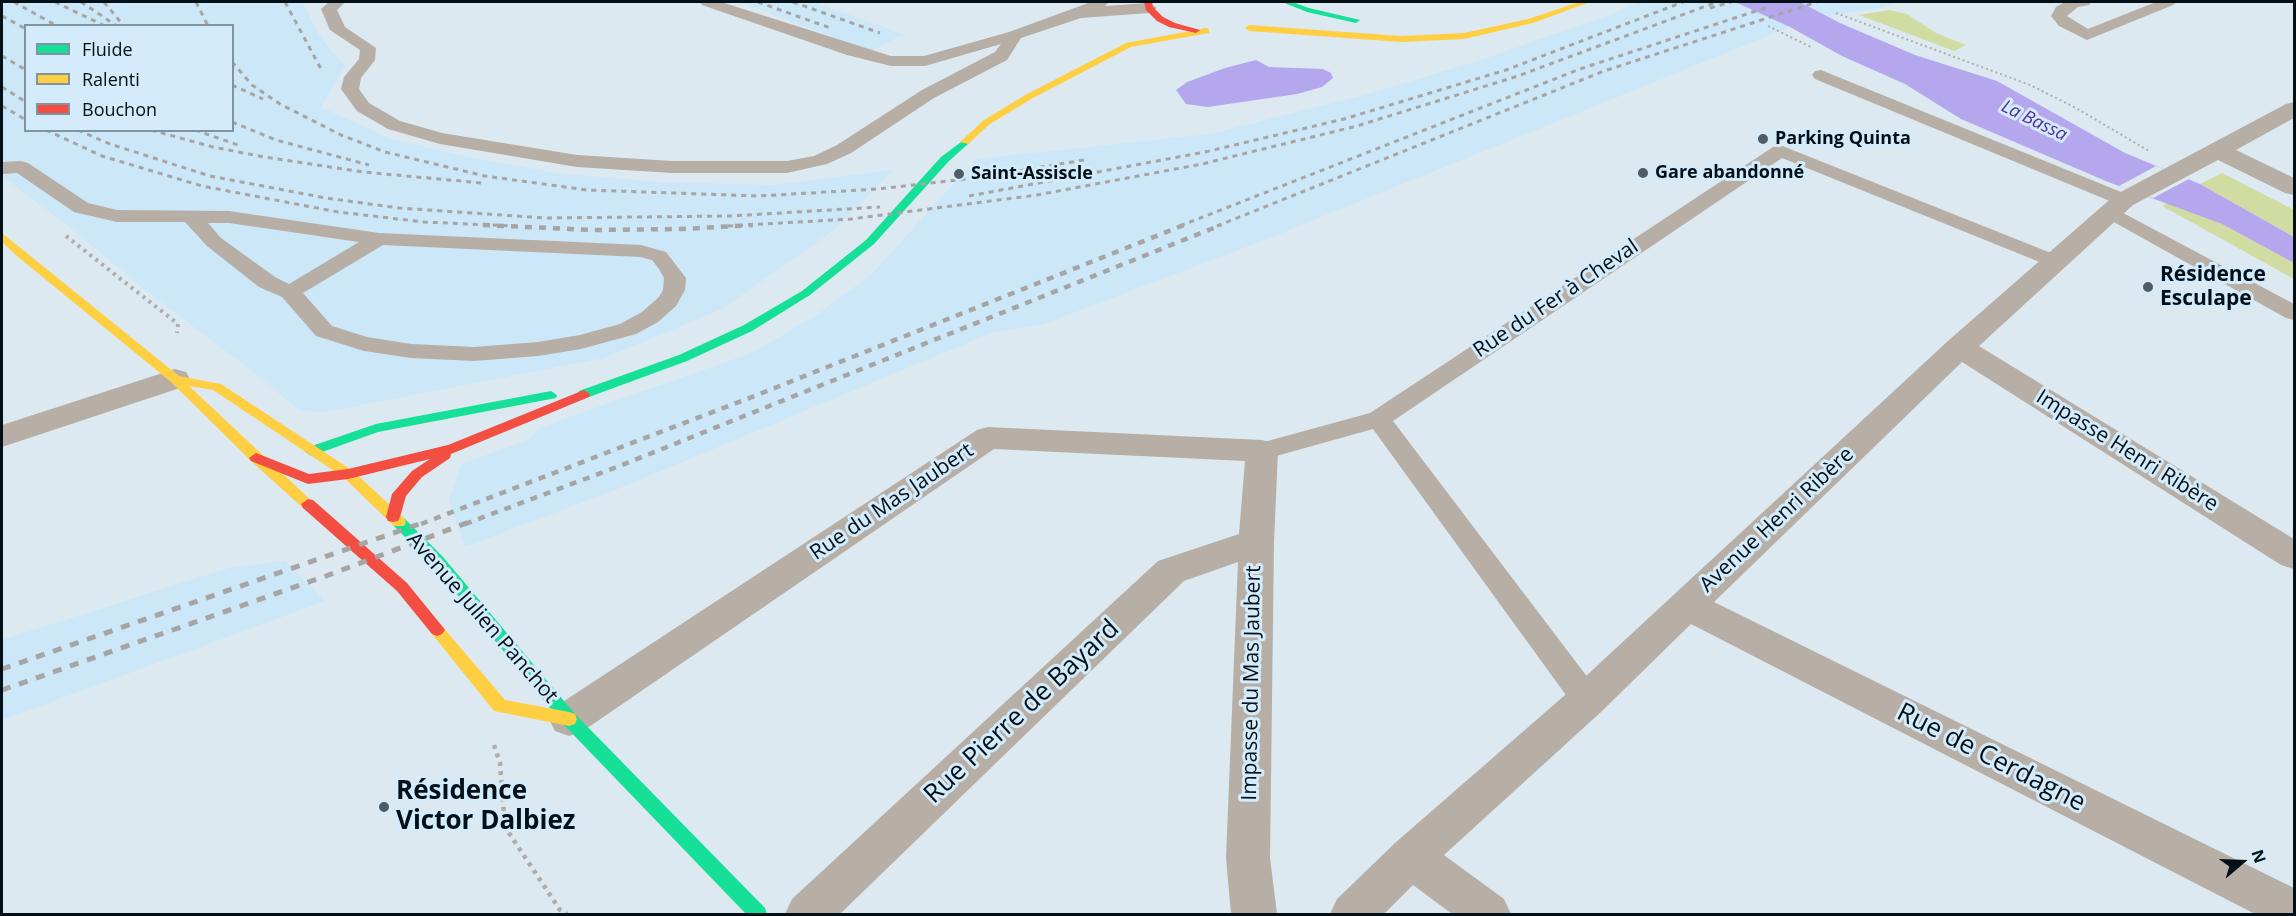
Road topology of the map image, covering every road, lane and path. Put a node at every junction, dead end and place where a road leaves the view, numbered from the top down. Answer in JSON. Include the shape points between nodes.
{"nodes":[{"id":1,"x":338,"y":2,"type":"edge"},
{"id":2,"x":707,"y":2,"type":"edge"},
{"id":3,"x":1102,"y":2,"type":"edge"},
{"id":4,"x":1277,"y":2,"type":"edge"},
{"id":5,"x":1286,"y":2,"type":"edge"},
{"id":6,"x":1586,"y":2,"type":"edge"},
{"id":7,"x":2084,"y":2,"type":"edge"},
{"id":8,"x":2168,"y":2,"type":"edge"},
{"id":9,"x":2128,"y":3,"type":"dead end"},
{"id":10,"x":2151,"y":8,"type":"junction"},
{"id":11,"x":1079,"y":13,"type":"junction"},
{"id":12,"x":1836,"y":13,"type":"dead end"},
{"id":13,"x":1147,"y":14,"type":"edge"},
{"id":14,"x":1369,"y":21,"type":"dead end"},
{"id":15,"x":1015,"y":35,"type":"junction"},
{"id":16,"x":1129,"y":45,"type":"junction"},
{"id":17,"x":1821,"y":75,"type":"dead end"},
{"id":18,"x":2295,"y":110,"type":"edge"},
{"id":19,"x":2223,"y":149,"type":"junction"},
{"id":20,"x":2186,"y":166,"type":"junction"},
{"id":21,"x":2,"y":168,"type":"edge"},
{"id":22,"x":2295,"y":170,"type":"edge"},
{"id":23,"x":2295,"y":188,"type":"edge"},
{"id":24,"x":2122,"y":202,"type":"junction"},
{"id":25,"x":191,"y":216,"type":"junction"},
{"id":26,"x":59,"y":231,"type":"dead end"},
{"id":27,"x":2,"y":236,"type":"edge"},
{"id":28,"x":379,"y":239,"type":"junction"},
{"id":29,"x":2054,"y":261,"type":"junction"},
{"id":30,"x":290,"y":292,"type":"junction"},
{"id":31,"x":2295,"y":313,"type":"edge"},
{"id":32,"x":1960,"y":347,"type":"junction"},
{"id":33,"x":175,"y":379,"type":"junction"},
{"id":34,"x":608,"y":384,"type":"junction"},
{"id":35,"x":1379,"y":419,"type":"junction"},
{"id":36,"x":2,"y":436,"type":"edge"},
{"id":37,"x":452,"y":449,"type":"junction"},
{"id":38,"x":310,"y":451,"type":"junction"},
{"id":39,"x":1262,"y":451,"type":"junction"},
{"id":40,"x":256,"y":458,"type":"junction"},
{"id":41,"x":348,"y":474,"type":"junction"},
{"id":42,"x":308,"y":479,"type":"junction"},
{"id":43,"x":393,"y":518,"type":"junction"},
{"id":44,"x":332,"y":526,"type":"junction"},
{"id":45,"x":1256,"y":542,"type":"junction"},
{"id":46,"x":2295,"y":556,"type":"edge"},
{"id":47,"x":1687,"y":605,"type":"junction"},
{"id":48,"x":1587,"y":700,"type":"junction"},
{"id":49,"x":568,"y":720,"type":"junction"},
{"id":50,"x":489,"y":734,"type":"dead end"},
{"id":51,"x":1411,"y":856,"type":"junction"},
{"id":52,"x":2295,"y":911,"type":"edge"},
{"id":53,"x":567,"y":915,"type":"edge"},
{"id":54,"x":758,"y":915,"type":"edge"},
{"id":55,"x":808,"y":915,"type":"edge"},
{"id":56,"x":1254,"y":915,"type":"edge"},
{"id":57,"x":1353,"y":915,"type":"edge"},
{"id":58,"x":1488,"y":915,"type":"edge"}],
"edges":[{"from":1,"to":15,"type":"lane","via":[[329,9],[338,30],[368,48],[368,60],[353,77],[350,89],[363,107],[394,125],[440,138],[577,161],[672,167],[787,167],[820,160],[844,149],[928,94],[1000,56]]},
{"from":2,"to":15,"type":"lane","via":[[891,61],[925,61]]},
{"from":3,"to":11,"type":"lane"},
{"from":4,"to":6,"type":"street","via":[[1275,14],[1265,22],[1244,28],[1357,37],[1464,36],[1530,21]]},
{"from":5,"to":14,"type":"street","via":[[1334,17]]},
{"from":7,"to":10,"type":"lane","via":[[2074,3],[2059,16],[2086,35]]},
{"from":8,"to":10,"type":"lane"},
{"from":9,"to":10,"type":"lane"},
{"from":11,"to":13,"type":"lane"},
{"from":11,"to":15,"type":"lane"},
{"from":12,"to":20,"type":"path","via":[[2030,85],[2153,153]]},
{"from":13,"to":16,"type":"street"},
{"from":13,"to":16,"type":"street","via":[[1172,25],[1212,31]]},
{"from":16,"to":34,"type":"street","via":[[987,122],[945,159],[870,242],[806,293],[737,333],[683,358]]},
{"from":17,"to":24,"type":"lane"},
{"from":18,"to":19,"type":"street","name":"Avenue Henri Ribère"},
{"from":19,"to":20,"type":"street","name":"Avenue Henri Ribère"},
{"from":19,"to":22,"type":"street"},
{"from":19,"to":23,"type":"street"},
{"from":20,"to":24,"type":"street","name":"Avenue Henri Ribère"},
{"from":21,"to":25,"type":"lane","via":[[21,167],[81,208],[117,216]]},
{"from":24,"to":29,"type":"street","name":"Avenue Henri Ribère"},
{"from":24,"to":31,"type":"lane"},
{"from":25,"to":28,"type":"lane"},
{"from":25,"to":30,"type":"lane","via":[[214,242],[267,282]]},
{"from":26,"to":33,"type":"path","via":[[178,324]]},
{"from":27,"to":33,"type":"street","name":"Avenue Julien Panchot"},
{"from":28,"to":30,"type":"lane"},
{"from":28,"to":30,"type":"lane","via":[[641,251],[659,256],[675,278],[674,290],[668,302],[628,329],[559,346],[474,354],[364,344],[324,331]]},
{"from":29,"to":32,"type":"street","name":"Avenue Henri Ribère"},
{"from":29,"to":35,"type":"lane","name":"Rue du Fer à Cheval","via":[[1780,151]]},
{"from":32,"to":46,"type":"street","name":"Impasse Henri Ribère"},
{"from":32,"to":47,"type":"street","name":"Avenue Henri Ribère"},
{"from":33,"to":36,"type":"street"},
{"from":33,"to":38,"type":"street","name":"Avenue Julien Panchot","via":[[217,387]]},
{"from":33,"to":40,"type":"street","name":"Avenue Julien Panchot"},
{"from":34,"to":37,"type":"street"},
{"from":34,"to":38,"type":"street","via":[[376,428]]},
{"from":35,"to":39,"type":"lane"},
{"from":35,"to":48,"type":"lane"},
{"from":37,"to":41,"type":"street"},
{"from":37,"to":43,"type":"street","name":"Avenue Julien Panchot","via":[[417,474],[399,494]]},
{"from":38,"to":41,"type":"street","name":"Avenue Julien Panchot"},
{"from":38,"to":42,"type":"street"},
{"from":39,"to":45,"type":"street","name":"Impasse du Mas Jaubert"},
{"from":39,"to":49,"type":"street","name":"Rue du Mas Jaubert","via":[[988,438]]},
{"from":40,"to":42,"type":"street","name":"Avenue Julien Panchot"},
{"from":40,"to":44,"type":"street","name":"Avenue Julien Panchot"},
{"from":41,"to":42,"type":"street","name":"Avenue Julien Panchot"},
{"from":41,"to":43,"type":"street","name":"Avenue Julien Panchot"},
{"from":42,"to":44,"type":"street","name":"Avenue Julien Panchot"},
{"from":43,"to":49,"type":"street","name":"Avenue Julien Panchot","via":[[438,561]]},
{"from":44,"to":49,"type":"street","name":"Avenue Julien Panchot","via":[[402,587],[500,706]]},
{"from":45,"to":55,"type":"street","name":"Rue Pierre de Bayard","via":[[1171,571]]},
{"from":45,"to":56,"type":"street","name":"Impasse du Mas Jaubert","via":[[1248,858]]},
{"from":47,"to":48,"type":"street","name":"Avenue Henri Ribère"},
{"from":47,"to":52,"type":"street","name":"Rue de Cerdagne"},
{"from":48,"to":51,"type":"street","name":"Avenue Henri Ribère"},
{"from":49,"to":54,"type":"street","name":"Avenue Julien Panchot"},
{"from":50,"to":53,"type":"path","via":[[500,763],[505,827]]},
{"from":51,"to":57,"type":"street","name":"Avenue Henri Ribère"},
{"from":51,"to":58,"type":"street"}]}
